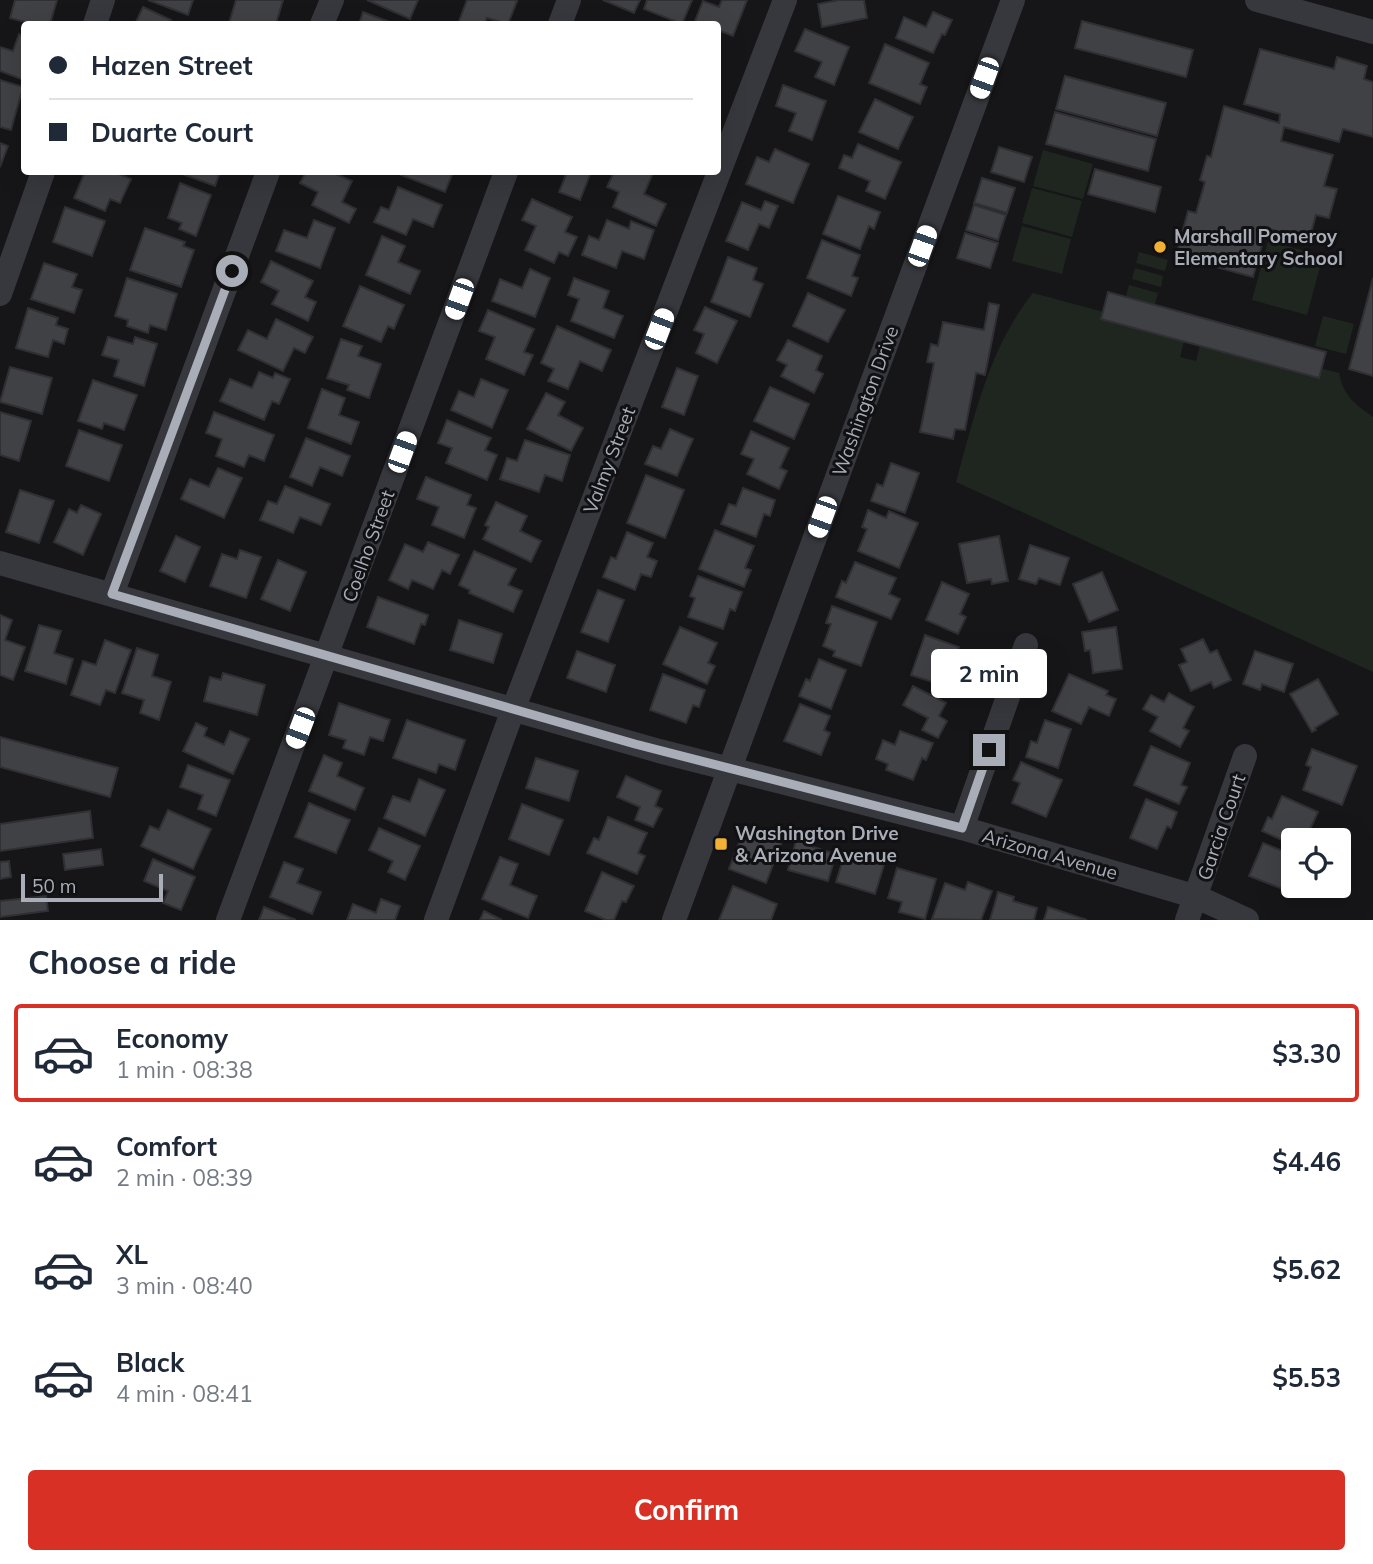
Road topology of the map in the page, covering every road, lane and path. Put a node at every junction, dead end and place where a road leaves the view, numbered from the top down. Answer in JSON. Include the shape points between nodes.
{"nodes":[{"id":1,"x":103,"y":0,"type":"edge"},
{"id":2,"x":331,"y":0,"type":"edge"},
{"id":3,"x":569,"y":0,"type":"edge"},
{"id":4,"x":785,"y":0,"type":"edge"},
{"id":5,"x":1013,"y":0,"type":"edge"},
{"id":6,"x":1256,"y":0,"type":"edge"},
{"id":7,"x":1312,"y":7,"type":"edge"},
{"id":8,"x":96,"y":21,"type":"edge"},
{"id":9,"x":324,"y":21,"type":"edge"},
{"id":10,"x":561,"y":21,"type":"edge"},
{"id":11,"x":1373,"y":32,"type":"edge"},
{"id":12,"x":721,"y":167,"type":"edge"},
{"id":13,"x":42,"y":175,"type":"edge"},
{"id":14,"x":267,"y":175,"type":"edge"},
{"id":15,"x":505,"y":175,"type":"edge"},
{"id":16,"x":718,"y":175,"type":"edge"},
{"id":17,"x":0,"y":294,"type":"edge"},
{"id":18,"x":0,"y":563,"type":"edge"},
{"id":19,"x":112,"y":594,"type":"junction"},
{"id":20,"x":1026,"y":645,"type":"dead end"},
{"id":21,"x":327,"y":656,"type":"junction"},
{"id":22,"x":513,"y":710,"type":"junction"},
{"id":23,"x":1245,"y":756,"type":"dead end"},
{"id":24,"x":729,"y":770,"type":"junction"},
{"id":25,"x":962,"y":828,"type":"junction"},
{"id":26,"x":1197,"y":897,"type":"junction"},
{"id":27,"x":228,"y":920,"type":"edge"},
{"id":28,"x":436,"y":920,"type":"edge"},
{"id":29,"x":674,"y":920,"type":"edge"},
{"id":30,"x":1187,"y":920,"type":"edge"},
{"id":31,"x":1247,"y":920,"type":"edge"}],
"edges":[{"from":1,"to":8,"type":"street"},
{"from":2,"to":9,"type":"street"},
{"from":3,"to":10,"type":"street"},
{"from":4,"to":12,"type":"street","name":"Valmy Street"},
{"from":5,"to":24,"type":"street","name":"Washington Drive"},
{"from":6,"to":7,"type":"street"},
{"from":7,"to":11,"type":"street"},
{"from":13,"to":17,"type":"street"},
{"from":14,"to":19,"type":"street"},
{"from":15,"to":21,"type":"street","name":"Coelho Street"},
{"from":16,"to":22,"type":"street","name":"Valmy Street"},
{"from":18,"to":19,"type":"street","name":"Arizona Avenue"},
{"from":19,"to":21,"type":"street","name":"Arizona Avenue"},
{"from":20,"to":25,"type":"street"},
{"from":21,"to":22,"type":"street","name":"Arizona Avenue"},
{"from":21,"to":27,"type":"street","name":"Coelho Street"},
{"from":22,"to":24,"type":"street","name":"Arizona Avenue"},
{"from":22,"to":28,"type":"street","name":"Valmy Street"},
{"from":23,"to":26,"type":"street","name":"Garcia Court"},
{"from":24,"to":25,"type":"street","name":"Arizona Avenue"},
{"from":24,"to":29,"type":"street","name":"Washington Drive"},
{"from":25,"to":26,"type":"street","name":"Arizona Avenue"},
{"from":26,"to":30,"type":"street","name":"Garcia Court"},
{"from":26,"to":31,"type":"street","name":"Arizona Avenue"}]}
